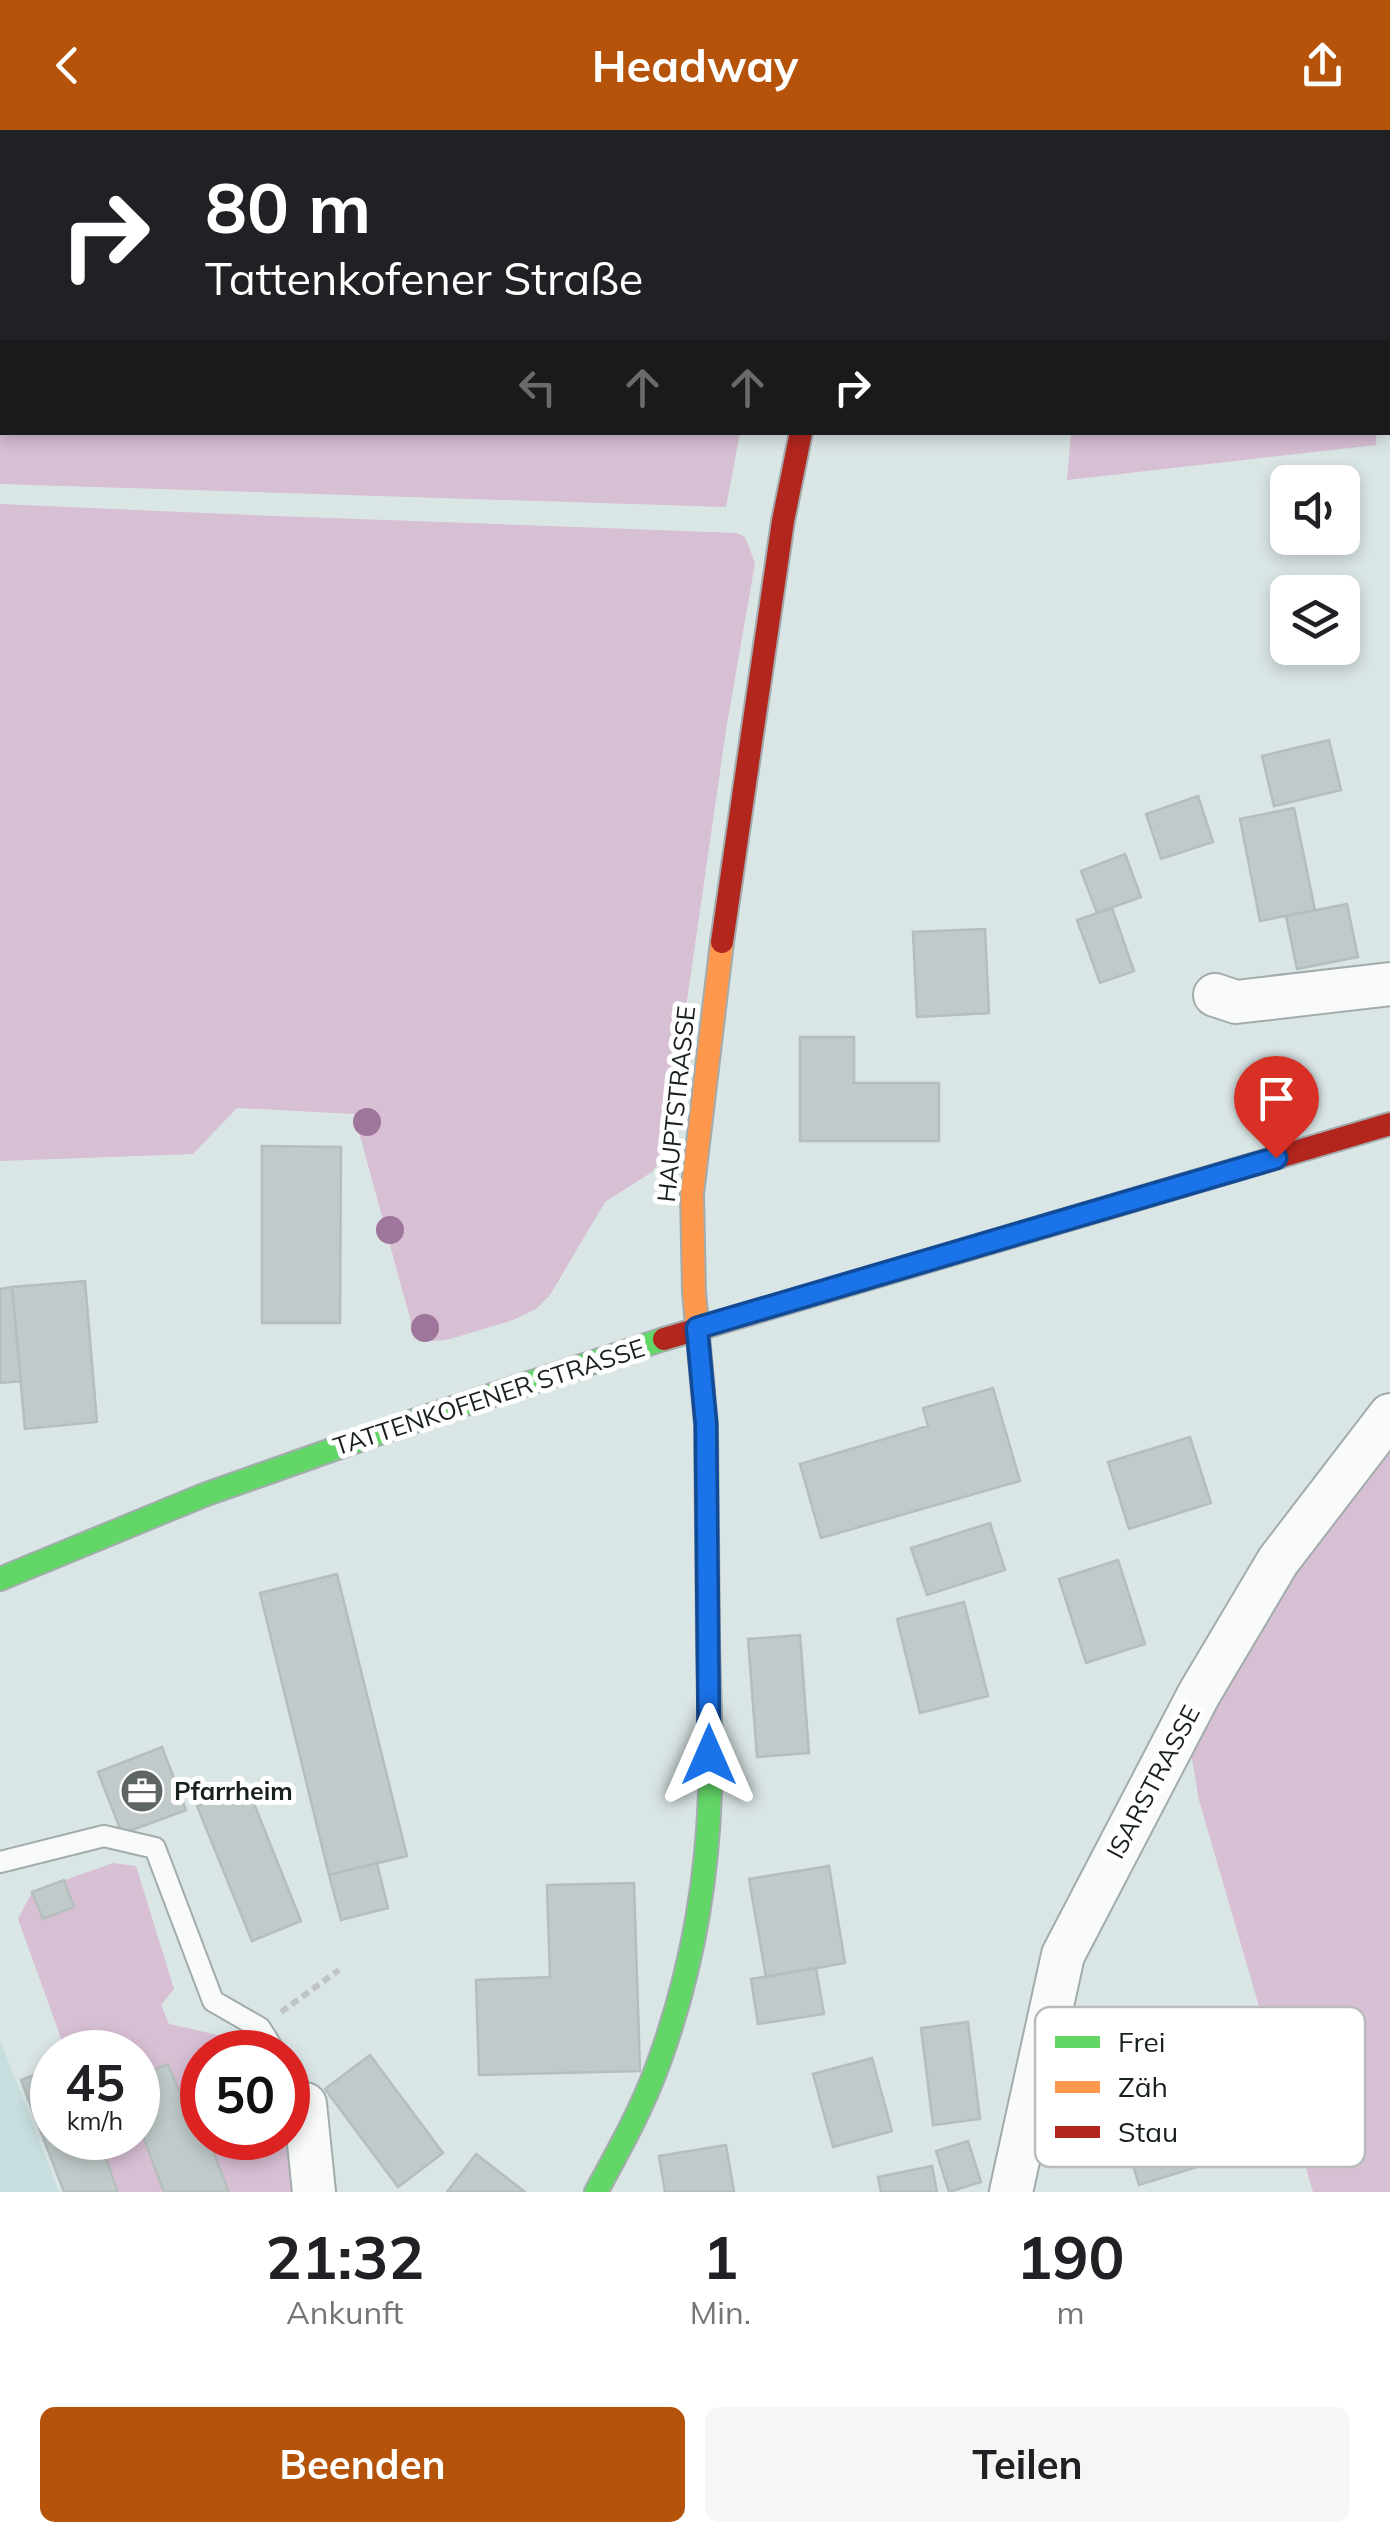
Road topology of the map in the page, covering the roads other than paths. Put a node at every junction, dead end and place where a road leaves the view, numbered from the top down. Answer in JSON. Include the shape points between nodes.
{"nodes":[{"id":1,"x":800,"y":435,"type":"edge"},
{"id":2,"x":1390,"y":984,"type":"edge"},
{"id":3,"x":1215,"y":995,"type":"dead end"},
{"id":4,"x":1390,"y":1124,"type":"edge"},
{"id":5,"x":697,"y":1328,"type":"junction"},
{"id":6,"x":1390,"y":1415,"type":"edge"},
{"id":7,"x":0,"y":1579,"type":"edge"},
{"id":8,"x":0,"y":1862,"type":"edge"},
{"id":9,"x":1052,"y":2007,"type":"edge"},
{"id":10,"x":261,"y":2030,"type":"edge"},
{"id":11,"x":1035,"y":2083,"type":"edge"},
{"id":12,"x":308,"y":2160,"type":"edge"},
{"id":13,"x":314,"y":2192,"type":"edge"},
{"id":14,"x":596,"y":2192,"type":"edge"},
{"id":15,"x":1011,"y":2192,"type":"edge"}],
"edges":[{"from":1,"to":5,"type":"main road","name":"HAUPTSTRASSE","via":[[735,842],[692,1194]]},
{"from":2,"to":3,"type":"street","via":[[1254,1001]]},
{"from":4,"to":5,"type":"main road","name":"TATTENKOFENER STRASSE"},
{"from":5,"to":7,"type":"main road","name":"TATTENKOFENER STRASSE","via":[[222,1488]]},
{"from":5,"to":14,"type":"main road","name":"HAUPTSTRASSE","via":[[706,1424],[710,1775],[700,1907],[659,2064]]},
{"from":6,"to":9,"type":"street","name":"ISARSTRASSE","via":[[1278,1561],[1198,1694],[1063,1955]]},
{"from":8,"to":10,"type":"lane","via":[[104,1836],[155,1848],[212,2001]]},
{"from":11,"to":15,"type":"street","name":"ISARSTRASSE"},
{"from":12,"to":13,"type":"street"}]}
